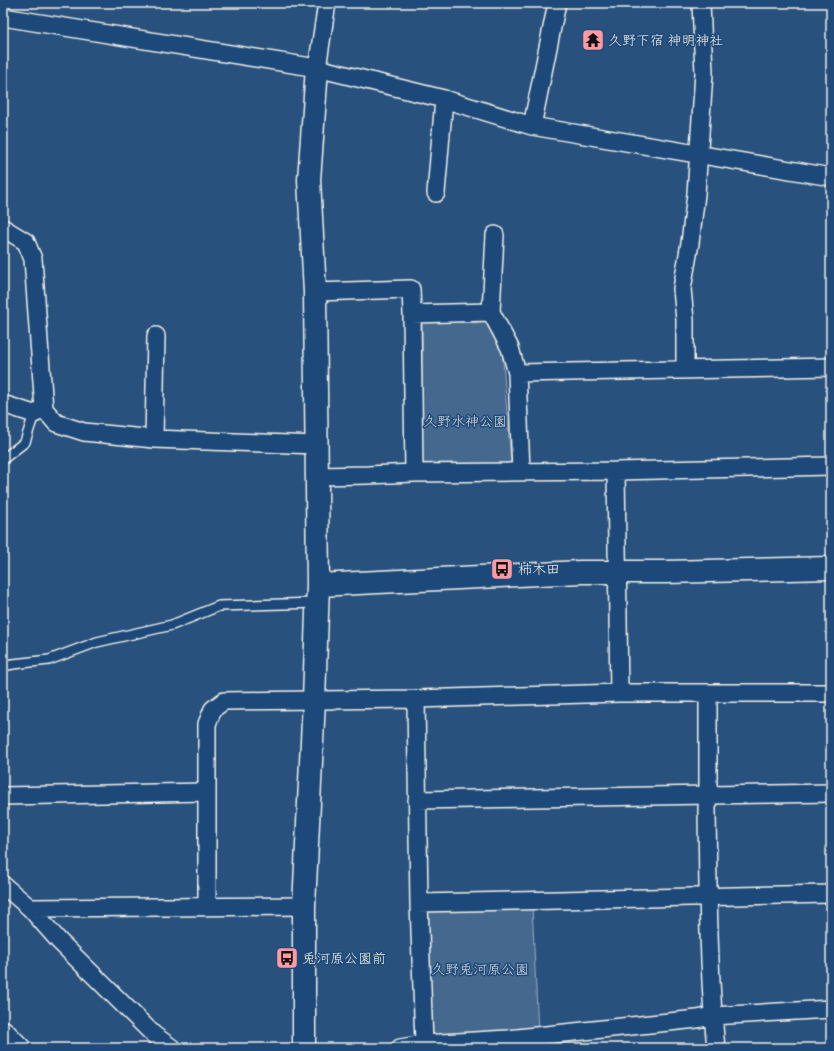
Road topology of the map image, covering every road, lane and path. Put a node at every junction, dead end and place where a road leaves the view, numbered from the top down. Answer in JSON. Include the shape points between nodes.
{"nodes":[{"id":1,"x":327,"y":3,"type":"edge"},
{"id":2,"x":557,"y":3,"type":"edge"},
{"id":3,"x":701,"y":3,"type":"edge"},
{"id":4,"x":3,"y":16,"type":"edge"},
{"id":5,"x":317,"y":68,"type":"junction"},
{"id":6,"x":444,"y":100,"type":"junction"},
{"id":7,"x":532,"y":126,"type":"junction"},
{"id":8,"x":699,"y":154,"type":"junction"},
{"id":9,"x":831,"y":177,"type":"edge"},
{"id":10,"x":436,"y":193,"type":"dead end"},
{"id":11,"x":3,"y":228,"type":"edge"},
{"id":12,"x":495,"y":235,"type":"dead end"},
{"id":13,"x":315,"y":292,"type":"junction"},
{"id":14,"x":491,"y":312,"type":"junction"},
{"id":15,"x":412,"y":314,"type":"junction"},
{"id":16,"x":156,"y":336,"type":"dead end"},
{"id":17,"x":831,"y":367,"type":"edge"},
{"id":18,"x":685,"y":370,"type":"junction"},
{"id":19,"x":517,"y":373,"type":"junction"},
{"id":20,"x":3,"y":404,"type":"edge"},
{"id":21,"x":39,"y":411,"type":"junction"},
{"id":22,"x":154,"y":439,"type":"junction"},
{"id":23,"x":316,"y":445,"type":"junction"},
{"id":24,"x":3,"y":460,"type":"edge"},
{"id":25,"x":831,"y":466,"type":"edge"},
{"id":26,"x":521,"y":471,"type":"junction"},
{"id":27,"x":616,"y":471,"type":"junction"},
{"id":28,"x":414,"y":473,"type":"junction"},
{"id":29,"x":317,"y":476,"type":"junction"},
{"id":30,"x":831,"y":568,"type":"edge"},
{"id":31,"x":617,"y":572,"type":"junction"},
{"id":32,"x":317,"y":594,"type":"junction"},
{"id":33,"x":3,"y":666,"type":"edge"},
{"id":34,"x":619,"y":693,"type":"junction"},
{"id":35,"x":831,"y":693,"type":"edge"},
{"id":36,"x":708,"y":694,"type":"junction"},
{"id":37,"x":416,"y":699,"type":"junction"},
{"id":38,"x":314,"y":700,"type":"junction"},
{"id":39,"x":207,"y":792,"type":"junction"},
{"id":40,"x":831,"y":793,"type":"edge"},
{"id":41,"x":708,"y":795,"type":"junction"},
{"id":42,"x":3,"y":796,"type":"edge"},
{"id":43,"x":417,"y":800,"type":"junction"},
{"id":44,"x":3,"y":885,"type":"edge"},
{"id":45,"x":831,"y":894,"type":"edge"},
{"id":46,"x":709,"y":897,"type":"junction"},
{"id":47,"x":419,"y":903,"type":"junction"},
{"id":48,"x":304,"y":906,"type":"junction"},
{"id":49,"x":207,"y":907,"type":"junction"},
{"id":50,"x":30,"y":908,"type":"junction"},
{"id":51,"x":831,"y":1009,"type":"edge"},
{"id":52,"x":712,"y":1016,"type":"junction"},
{"id":53,"x":3,"y":1032,"type":"edge"},
{"id":54,"x":424,"y":1044,"type":"junction"},
{"id":55,"x":19,"y":1048,"type":"edge"},
{"id":56,"x":172,"y":1048,"type":"edge"},
{"id":57,"x":304,"y":1048,"type":"edge"},
{"id":58,"x":400,"y":1048,"type":"edge"},
{"id":59,"x":716,"y":1048,"type":"edge"}],
"edges":[{"from":1,"to":5,"type":"street"},
{"from":2,"to":7,"type":"street"},
{"from":3,"to":8,"type":"street","via":[[704,73]]},
{"from":4,"to":5,"type":"street"},
{"from":5,"to":6,"type":"street"},
{"from":5,"to":13,"type":"street","via":[[309,180]]},
{"from":6,"to":7,"type":"street"},
{"from":6,"to":10,"type":"street"},
{"from":7,"to":8,"type":"street"},
{"from":8,"to":9,"type":"street"},
{"from":8,"to":18,"type":"street","via":[[690,243],[682,289]]},
{"from":11,"to":21,"type":"street","via":[[26,242],[33,259]]},
{"from":12,"to":14,"type":"street"},
{"from":13,"to":15,"type":"street","via":[[411,289]]},
{"from":13,"to":23,"type":"street"},
{"from":14,"to":15,"type":"street"},
{"from":14,"to":19,"type":"street","via":[[510,348]]},
{"from":15,"to":28,"type":"street"},
{"from":16,"to":22,"type":"street"},
{"from":17,"to":18,"type":"street"},
{"from":18,"to":19,"type":"street"},
{"from":19,"to":26,"type":"street"},
{"from":20,"to":21,"type":"street"},
{"from":21,"to":22,"type":"street","via":[[56,423],[84,432]]},
{"from":21,"to":24,"type":"lane","via":[[25,442]]},
{"from":22,"to":23,"type":"street"},
{"from":23,"to":29,"type":"street"},
{"from":25,"to":27,"type":"street"},
{"from":26,"to":27,"type":"street"},
{"from":26,"to":28,"type":"street"},
{"from":27,"to":31,"type":"street"},
{"from":28,"to":29,"type":"street"},
{"from":29,"to":32,"type":"street"},
{"from":30,"to":31,"type":"street"},
{"from":31,"to":32,"type":"street","via":[[581,572]]},
{"from":31,"to":34,"type":"street"},
{"from":32,"to":33,"type":"lane","via":[[219,606],[172,625],[97,642],[49,660]]},
{"from":32,"to":38,"type":"street"},
{"from":34,"to":36,"type":"street"},
{"from":34,"to":37,"type":"street"},
{"from":35,"to":36,"type":"street"},
{"from":36,"to":41,"type":"street"},
{"from":37,"to":38,"type":"street"},
{"from":37,"to":43,"type":"street"},
{"from":38,"to":39,"type":"street","via":[[224,700],[213,709],[207,724]]},
{"from":38,"to":48,"type":"street"},
{"from":39,"to":42,"type":"street"},
{"from":39,"to":49,"type":"street"},
{"from":40,"to":41,"type":"street"},
{"from":41,"to":43,"type":"street"},
{"from":41,"to":46,"type":"street"},
{"from":43,"to":47,"type":"street"},
{"from":44,"to":50,"type":"street"},
{"from":45,"to":46,"type":"street"},
{"from":46,"to":47,"type":"street"},
{"from":46,"to":52,"type":"street"},
{"from":47,"to":54,"type":"street"},
{"from":48,"to":49,"type":"street"},
{"from":48,"to":57,"type":"street"},
{"from":49,"to":50,"type":"street"},
{"from":50,"to":56,"type":"street","via":[[70,952],[154,1035]]},
{"from":51,"to":52,"type":"street"},
{"from":52,"to":54,"type":"street","via":[[508,1039]]},
{"from":52,"to":59,"type":"street"},
{"from":53,"to":55,"type":"street"},
{"from":54,"to":58,"type":"street"}]}
